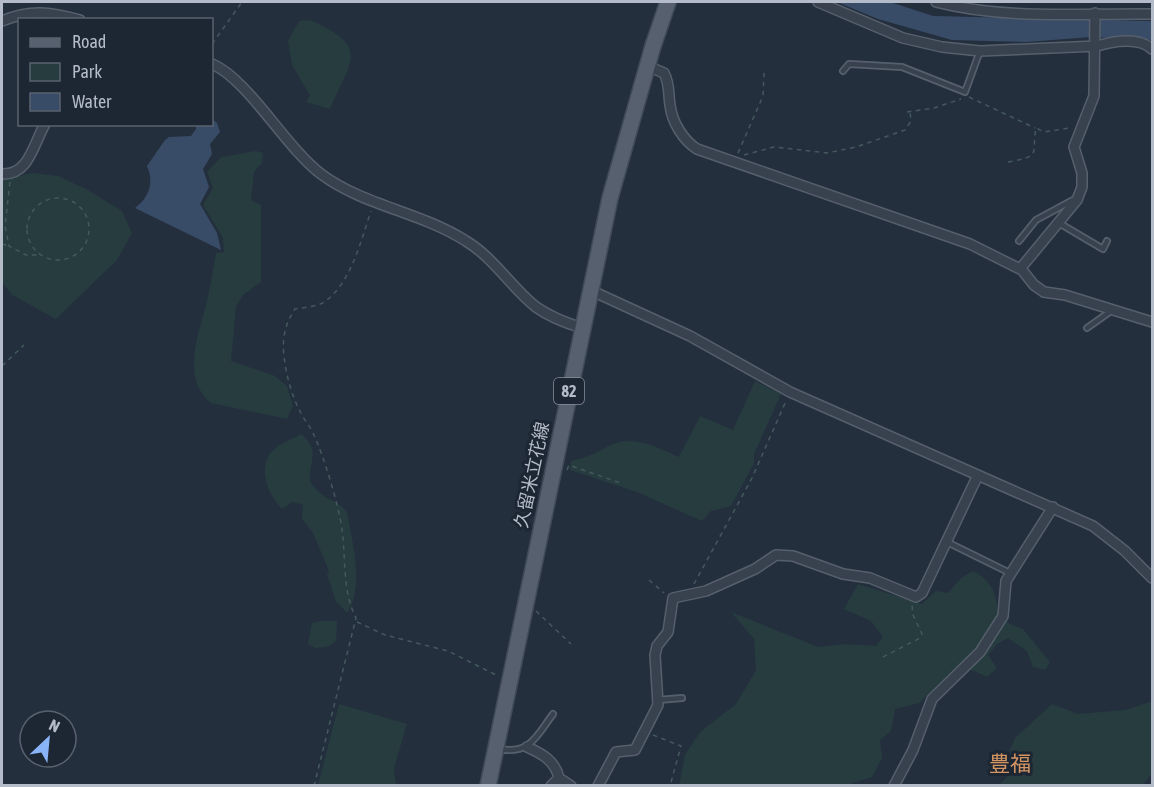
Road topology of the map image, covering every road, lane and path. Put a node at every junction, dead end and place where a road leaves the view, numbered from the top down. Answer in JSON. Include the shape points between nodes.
{"nodes":[{"id":1,"x":31,"y":2,"type":"edge"},
{"id":2,"x":242,"y":2,"type":"edge"},
{"id":3,"x":668,"y":2,"type":"edge"},
{"id":4,"x":818,"y":2,"type":"edge"},
{"id":5,"x":936,"y":2,"type":"edge"},
{"id":6,"x":29,"y":13,"type":"junction"},
{"id":7,"x":1095,"y":14,"type":"junction"},
{"id":8,"x":1152,"y":14,"type":"edge"},
{"id":9,"x":72,"y":18,"type":"edge"},
{"id":10,"x":2,"y":21,"type":"edge"},
{"id":11,"x":213,"y":43,"type":"edge"},
{"id":12,"x":1096,"y":43,"type":"junction"},
{"id":13,"x":1152,"y":49,"type":"edge"},
{"id":14,"x":980,"y":51,"type":"junction"},
{"id":15,"x":213,"y":64,"type":"edge"},
{"id":16,"x":647,"y":66,"type":"junction"},
{"id":17,"x":843,"y":71,"type":"dead end"},
{"id":18,"x":764,"y":73,"type":"dead end"},
{"id":19,"x":910,"y":111,"type":"junction"},
{"id":20,"x":907,"y":112,"type":"dead end"},
{"id":21,"x":44,"y":126,"type":"edge"},
{"id":22,"x":1082,"y":127,"type":"junction"},
{"id":23,"x":1036,"y":128,"type":"junction"},
{"id":24,"x":1008,"y":162,"type":"dead end"},
{"id":25,"x":6,"y":176,"type":"edge"},
{"id":26,"x":1078,"y":197,"type":"junction"},
{"id":27,"x":375,"y":201,"type":"junction"},
{"id":28,"x":1058,"y":222,"type":"junction"},
{"id":29,"x":1019,"y":241,"type":"dead end"},
{"id":30,"x":1107,"y":241,"type":"dead end"},
{"id":31,"x":2,"y":244,"type":"edge"},
{"id":32,"x":9,"y":246,"type":"junction"},
{"id":33,"x":41,"y":255,"type":"junction"},
{"id":34,"x":1020,"y":269,"type":"junction"},
{"id":35,"x":590,"y":290,"type":"junction"},
{"id":36,"x":1113,"y":309,"type":"junction"},
{"id":37,"x":1152,"y":322,"type":"edge"},
{"id":38,"x":582,"y":328,"type":"junction"},
{"id":39,"x":1087,"y":328,"type":"dead end"},
{"id":40,"x":24,"y":345,"type":"dead end"},
{"id":41,"x":2,"y":366,"type":"edge"},
{"id":42,"x":790,"y":392,"type":"junction"},
{"id":43,"x":978,"y":475,"type":"junction"},
{"id":44,"x":565,"y":476,"type":"dead end"},
{"id":45,"x":623,"y":484,"type":"dead end"},
{"id":46,"x":1053,"y":507,"type":"junction"},
{"id":47,"x":945,"y":541,"type":"junction"},
{"id":48,"x":1011,"y":573,"type":"junction"},
{"id":49,"x":1152,"y":578,"type":"edge"},
{"id":50,"x":649,"y":580,"type":"dead end"},
{"id":51,"x":687,"y":594,"type":"junction"},
{"id":52,"x":914,"y":596,"type":"junction"},
{"id":53,"x":673,"y":598,"type":"junction"},
{"id":54,"x":532,"y":608,"type":"dead end"},
{"id":55,"x":356,"y":622,"type":"junction"},
{"id":56,"x":571,"y":644,"type":"dead end"},
{"id":57,"x":884,"y":657,"type":"dead end"},
{"id":58,"x":509,"y":681,"type":"junction"},
{"id":59,"x":682,"y":698,"type":"dead end"},
{"id":60,"x":658,"y":700,"type":"junction"},
{"id":61,"x":553,"y":714,"type":"dead end"},
{"id":62,"x":644,"y":731,"type":"junction"},
{"id":63,"x":527,"y":747,"type":"junction"},
{"id":64,"x":495,"y":749,"type":"junction"},
{"id":65,"x":559,"y":778,"type":"junction"},
{"id":66,"x":314,"y":786,"type":"edge"},
{"id":67,"x":488,"y":786,"type":"edge"},
{"id":68,"x":550,"y":786,"type":"edge"},
{"id":69,"x":571,"y":786,"type":"edge"},
{"id":70,"x":598,"y":786,"type":"edge"},
{"id":71,"x":670,"y":786,"type":"edge"},
{"id":72,"x":894,"y":786,"type":"edge"}],
"edges":[{"from":1,"to":6,"type":"street"},
{"from":2,"to":11,"type":"path"},
{"from":3,"to":16,"type":"main road","name":"久留米立花線","number":"82"},
{"from":4,"to":14,"type":"street","via":[[903,38],[942,48]]},
{"from":5,"to":7,"type":"street","via":[[961,8]]},
{"from":6,"to":9,"type":"street","via":[[50,12]]},
{"from":6,"to":10,"type":"street"},
{"from":7,"to":8,"type":"street"},
{"from":7,"to":12,"type":"street"},
{"from":12,"to":13,"type":"street","via":[[1145,43]]},
{"from":12,"to":14,"type":"street"},
{"from":12,"to":22,"type":"street","via":[[1094,96]]},
{"from":14,"to":17,"type":"lane","via":[[965,92],[902,68],[849,64]]},
{"from":15,"to":27,"type":"street","via":[[238,84],[320,173]]},
{"from":16,"to":34,"type":"street","via":[[664,73],[674,119],[687,142],[697,149],[970,244]]},
{"from":16,"to":35,"type":"main road","name":"久留米立花線","number":"82","via":[[610,198]]},
{"from":18,"to":19,"type":"path","via":[[763,96],[735,158],[774,147],[827,153],[856,147],[905,130],[911,121]]},
{"from":19,"to":20,"type":"path"},
{"from":19,"to":23,"type":"path","via":[[934,108],[965,96]]},
{"from":21,"to":25,"type":"street","via":[[22,170]]},
{"from":22,"to":23,"type":"path","via":[[1044,132]]},
{"from":22,"to":26,"type":"street","via":[[1074,147],[1082,174]]},
{"from":23,"to":24,"type":"path","via":[[1033,154]]},
{"from":25,"to":32,"type":"path","via":[[5,226]]},
{"from":26,"to":28,"type":"street"},
{"from":26,"to":29,"type":"lane","via":[[1036,220]]},
{"from":27,"to":38,"type":"street","via":[[466,240],[537,307]]},
{"from":27,"to":55,"type":"path","via":[[339,287],[326,302],[295,309],[286,322],[284,336],[287,374],[323,461],[342,527],[344,574]]},
{"from":28,"to":30,"type":"lane","via":[[1103,249]]},
{"from":28,"to":34,"type":"street"},
{"from":31,"to":32,"type":"path"},
{"from":32,"to":33,"type":"path","via":[[26,255]]},
{"from":33,"to":33,"type":"path","via":[[28,242],[33,211],[48,199],[67,198],[76,203],[82,209],[88,231],[80,250],[63,260]]},
{"from":34,"to":36,"type":"street","via":[[1044,292]]},
{"from":35,"to":38,"type":"main road","name":"久留米立花線","number":"82"},
{"from":35,"to":42,"type":"street","via":[[690,336]]},
{"from":36,"to":37,"type":"street"},
{"from":36,"to":39,"type":"lane"},
{"from":38,"to":58,"type":"main road","name":"久留米立花線","number":"82"},
{"from":40,"to":41,"type":"path"},
{"from":42,"to":43,"type":"street"},
{"from":42,"to":51,"type":"path","via":[[752,478]]},
{"from":43,"to":46,"type":"street"},
{"from":43,"to":47,"type":"street"},
{"from":44,"to":45,"type":"path","via":[[569,465]]},
{"from":46,"to":48,"type":"street"},
{"from":46,"to":49,"type":"street","via":[[1093,526]]},
{"from":47,"to":48,"type":"lane"},
{"from":47,"to":52,"type":"street","via":[[922,593]]},
{"from":48,"to":72,"type":"street","via":[[1006,582],[1003,616],[980,652],[932,699],[913,750]]},
{"from":50,"to":53,"type":"path"},
{"from":51,"to":52,"type":"street","via":[[706,591],[776,555],[793,556],[843,574],[870,578]]},
{"from":51,"to":53,"type":"street"},
{"from":52,"to":57,"type":"path","via":[[913,615],[921,638]]},
{"from":53,"to":60,"type":"street","via":[[668,633],[657,646],[655,656]]},
{"from":54,"to":56,"type":"path"},
{"from":55,"to":58,"type":"path","via":[[385,635],[448,651]]},
{"from":55,"to":66,"type":"path"},
{"from":58,"to":64,"type":"main road","name":"久留米立花線","number":"82"},
{"from":59,"to":60,"type":"lane"},
{"from":60,"to":62,"type":"street"},
{"from":61,"to":63,"type":"lane"},
{"from":62,"to":70,"type":"street","via":[[635,750],[614,755]]},
{"from":62,"to":71,"type":"path","via":[[681,746]]},
{"from":63,"to":64,"type":"lane","via":[[511,752]]},
{"from":63,"to":65,"type":"street","via":[[548,758]]},
{"from":64,"to":67,"type":"main road","name":"久留米立花線","number":"82"},
{"from":65,"to":68,"type":"street"},
{"from":65,"to":69,"type":"street"}]}
